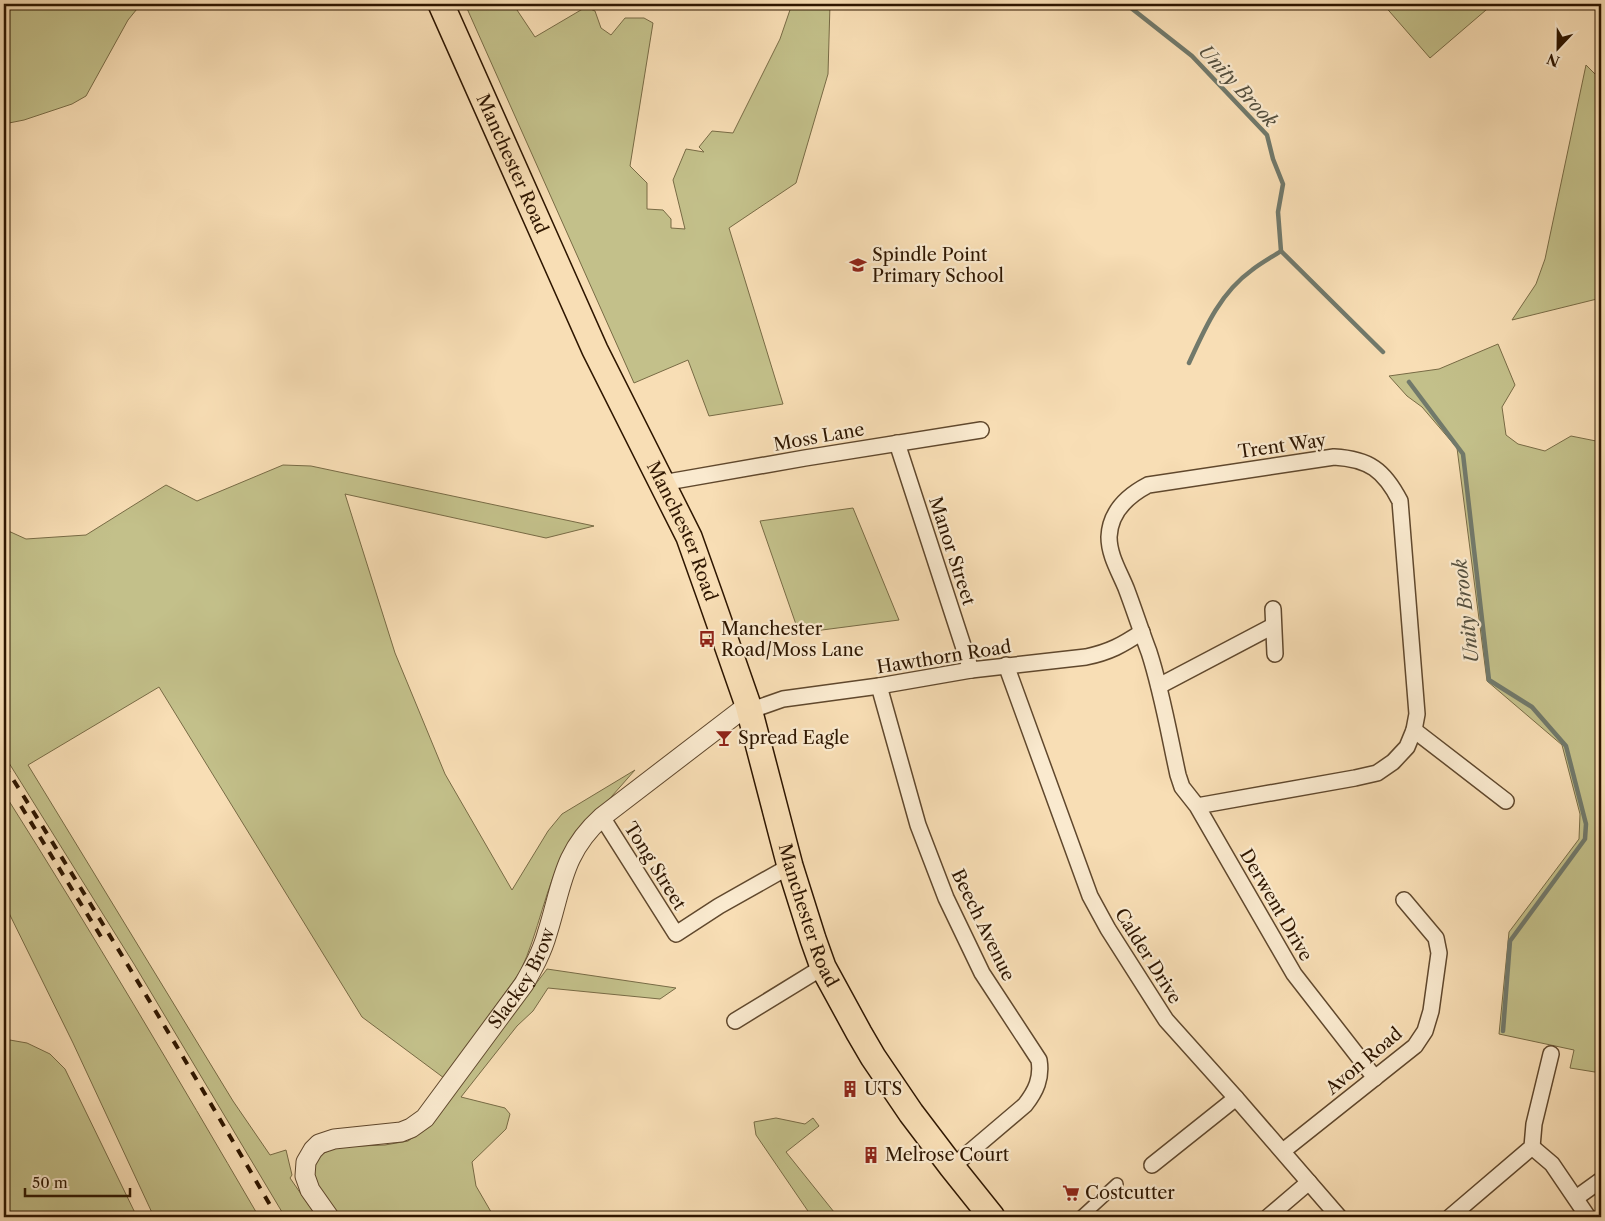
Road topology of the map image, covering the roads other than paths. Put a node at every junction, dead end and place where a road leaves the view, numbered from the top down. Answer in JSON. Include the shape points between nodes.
{"nodes":[{"id":1,"x":441,"y":4,"type":"edge"},
{"id":2,"x":981,"y":430,"type":"dead end"},
{"id":3,"x":897,"y":443,"type":"junction"},
{"id":4,"x":662,"y":483,"type":"junction"},
{"id":5,"x":1272,"y":609,"type":"dead end"},
{"id":6,"x":1274,"y":626,"type":"junction"},
{"id":7,"x":1142,"y":632,"type":"junction"},
{"id":8,"x":1275,"y":654,"type":"dead end"},
{"id":9,"x":1006,"y":665,"type":"junction"},
{"id":10,"x":971,"y":670,"type":"junction"},
{"id":11,"x":879,"y":686,"type":"junction"},
{"id":12,"x":1159,"y":686,"type":"junction"},
{"id":13,"x":748,"y":708,"type":"junction"},
{"id":14,"x":1414,"y":730,"type":"junction"},
{"id":15,"x":1170,"y":738,"type":"joint"},
{"id":16,"x":1506,"y":801,"type":"dead end"},
{"id":17,"x":1197,"y":806,"type":"junction"},
{"id":18,"x":602,"y":817,"type":"junction"},
{"id":19,"x":790,"y":866,"type":"junction"},
{"id":20,"x":1404,"y":900,"type":"dead end"},
{"id":21,"x":824,"y":967,"type":"junction"},
{"id":22,"x":735,"y":1021,"type":"dead end"},
{"id":23,"x":1554,"y":1055,"type":"dead end"},
{"id":24,"x":1375,"y":1078,"type":"junction"},
{"id":25,"x":1236,"y":1098,"type":"junction"},
{"id":26,"x":1532,"y":1147,"type":"junction"},
{"id":27,"x":1283,"y":1151,"type":"junction"},
{"id":28,"x":1152,"y":1165,"type":"dead end"},
{"id":29,"x":952,"y":1167,"type":"junction"},
{"id":30,"x":1601,"y":1180,"type":"edge"},
{"id":31,"x":1309,"y":1182,"type":"junction"},
{"id":32,"x":1117,"y":1184,"type":"dead end"},
{"id":33,"x":1576,"y":1198,"type":"junction"},
{"id":34,"x":329,"y":1217,"type":"edge"},
{"id":35,"x":992,"y":1217,"type":"edge"},
{"id":36,"x":1081,"y":1217,"type":"edge"},
{"id":37,"x":1268,"y":1217,"type":"edge"},
{"id":38,"x":1339,"y":1217,"type":"edge"},
{"id":39,"x":1450,"y":1217,"type":"edge"},
{"id":40,"x":1588,"y":1217,"type":"edge"}],
"edges":[{"from":1,"to":4,"type":"main road","name":"Manchester Road","via":[[595,350]]},
{"from":2,"to":3,"type":"street","name":"Moss Lane"},
{"from":3,"to":4,"type":"street","name":"Moss Lane"},
{"from":3,"to":10,"type":"street","name":"Manor Street"},
{"from":4,"to":13,"type":"main road","name":"Manchester Road","via":[[688,537]]},
{"from":5,"to":6,"type":"street"},
{"from":6,"to":8,"type":"street"},
{"from":6,"to":12,"type":"street"},
{"from":7,"to":9,"type":"street","name":"Hawthorn Road","via":[[1105,653]]},
{"from":7,"to":12,"type":"street","name":"Trent Way"},
{"from":7,"to":14,"type":"street","name":"Trent Way","via":[[1110,552],[1109,539],[1116,513],[1134,492],[1148,485],[1334,457],[1352,458],[1369,464],[1392,485],[1400,501],[1416,714]]},
{"from":9,"to":10,"type":"street","name":"Hawthorn Road"},
{"from":9,"to":25,"type":"street","name":"Calder Drive","via":[[1090,896],[1166,1020]]},
{"from":10,"to":11,"type":"street","name":"Hawthorn Road"},
{"from":11,"to":13,"type":"street","name":"Hawthorn Road","via":[[783,699]]},
{"from":11,"to":29,"type":"street","name":"Beech Avenue","via":[[918,825],[946,898],[982,973],[1039,1060],[1038,1082],[1026,1105]]},
{"from":12,"to":15,"type":"street","name":"Trent Way"},
{"from":13,"to":18,"type":"street","name":"Slackey Brow"},
{"from":13,"to":19,"type":"main road","name":"Manchester Road"},
{"from":14,"to":16,"type":"street"},
{"from":14,"to":17,"type":"street","name":"Trent Way","via":[[1407,747],[1377,773]]},
{"from":15,"to":17,"type":"street","name":"Derwent Drive","via":[[1182,787]]},
{"from":17,"to":24,"type":"street","name":"Derwent Drive","via":[[1294,974]]},
{"from":18,"to":19,"type":"street","name":"Tong Street","via":[[676,934]]},
{"from":18,"to":34,"type":"street","name":"Slackey Brow","via":[[583,837],[569,860],[534,967],[430,1112],[418,1124],[401,1132],[326,1141],[309,1156],[305,1169],[307,1183]]},
{"from":19,"to":21,"type":"main road","name":"Manchester Road"},
{"from":20,"to":24,"type":"street","name":"Avon Road","via":[[1436,938],[1438,953],[1432,1011],[1425,1031],[1414,1046]]},
{"from":21,"to":22,"type":"street"},
{"from":21,"to":29,"type":"main road","name":"Manchester Road","via":[[858,1034]]},
{"from":23,"to":26,"type":"street","via":[[1534,1124]]},
{"from":24,"to":27,"type":"street","name":"Avon Road"},
{"from":25,"to":27,"type":"street","name":"Calder Drive"},
{"from":25,"to":28,"type":"street"},
{"from":26,"to":33,"type":"street","via":[[1552,1164]]},
{"from":26,"to":39,"type":"street","via":[[1459,1203]]},
{"from":27,"to":31,"type":"street","name":"Calder Drive"},
{"from":29,"to":35,"type":"main road","name":"Manchester Road"},
{"from":30,"to":33,"type":"street"},
{"from":31,"to":37,"type":"street"},
{"from":31,"to":38,"type":"street","name":"Calder Drive"},
{"from":32,"to":36,"type":"street"},
{"from":33,"to":40,"type":"street"}]}
